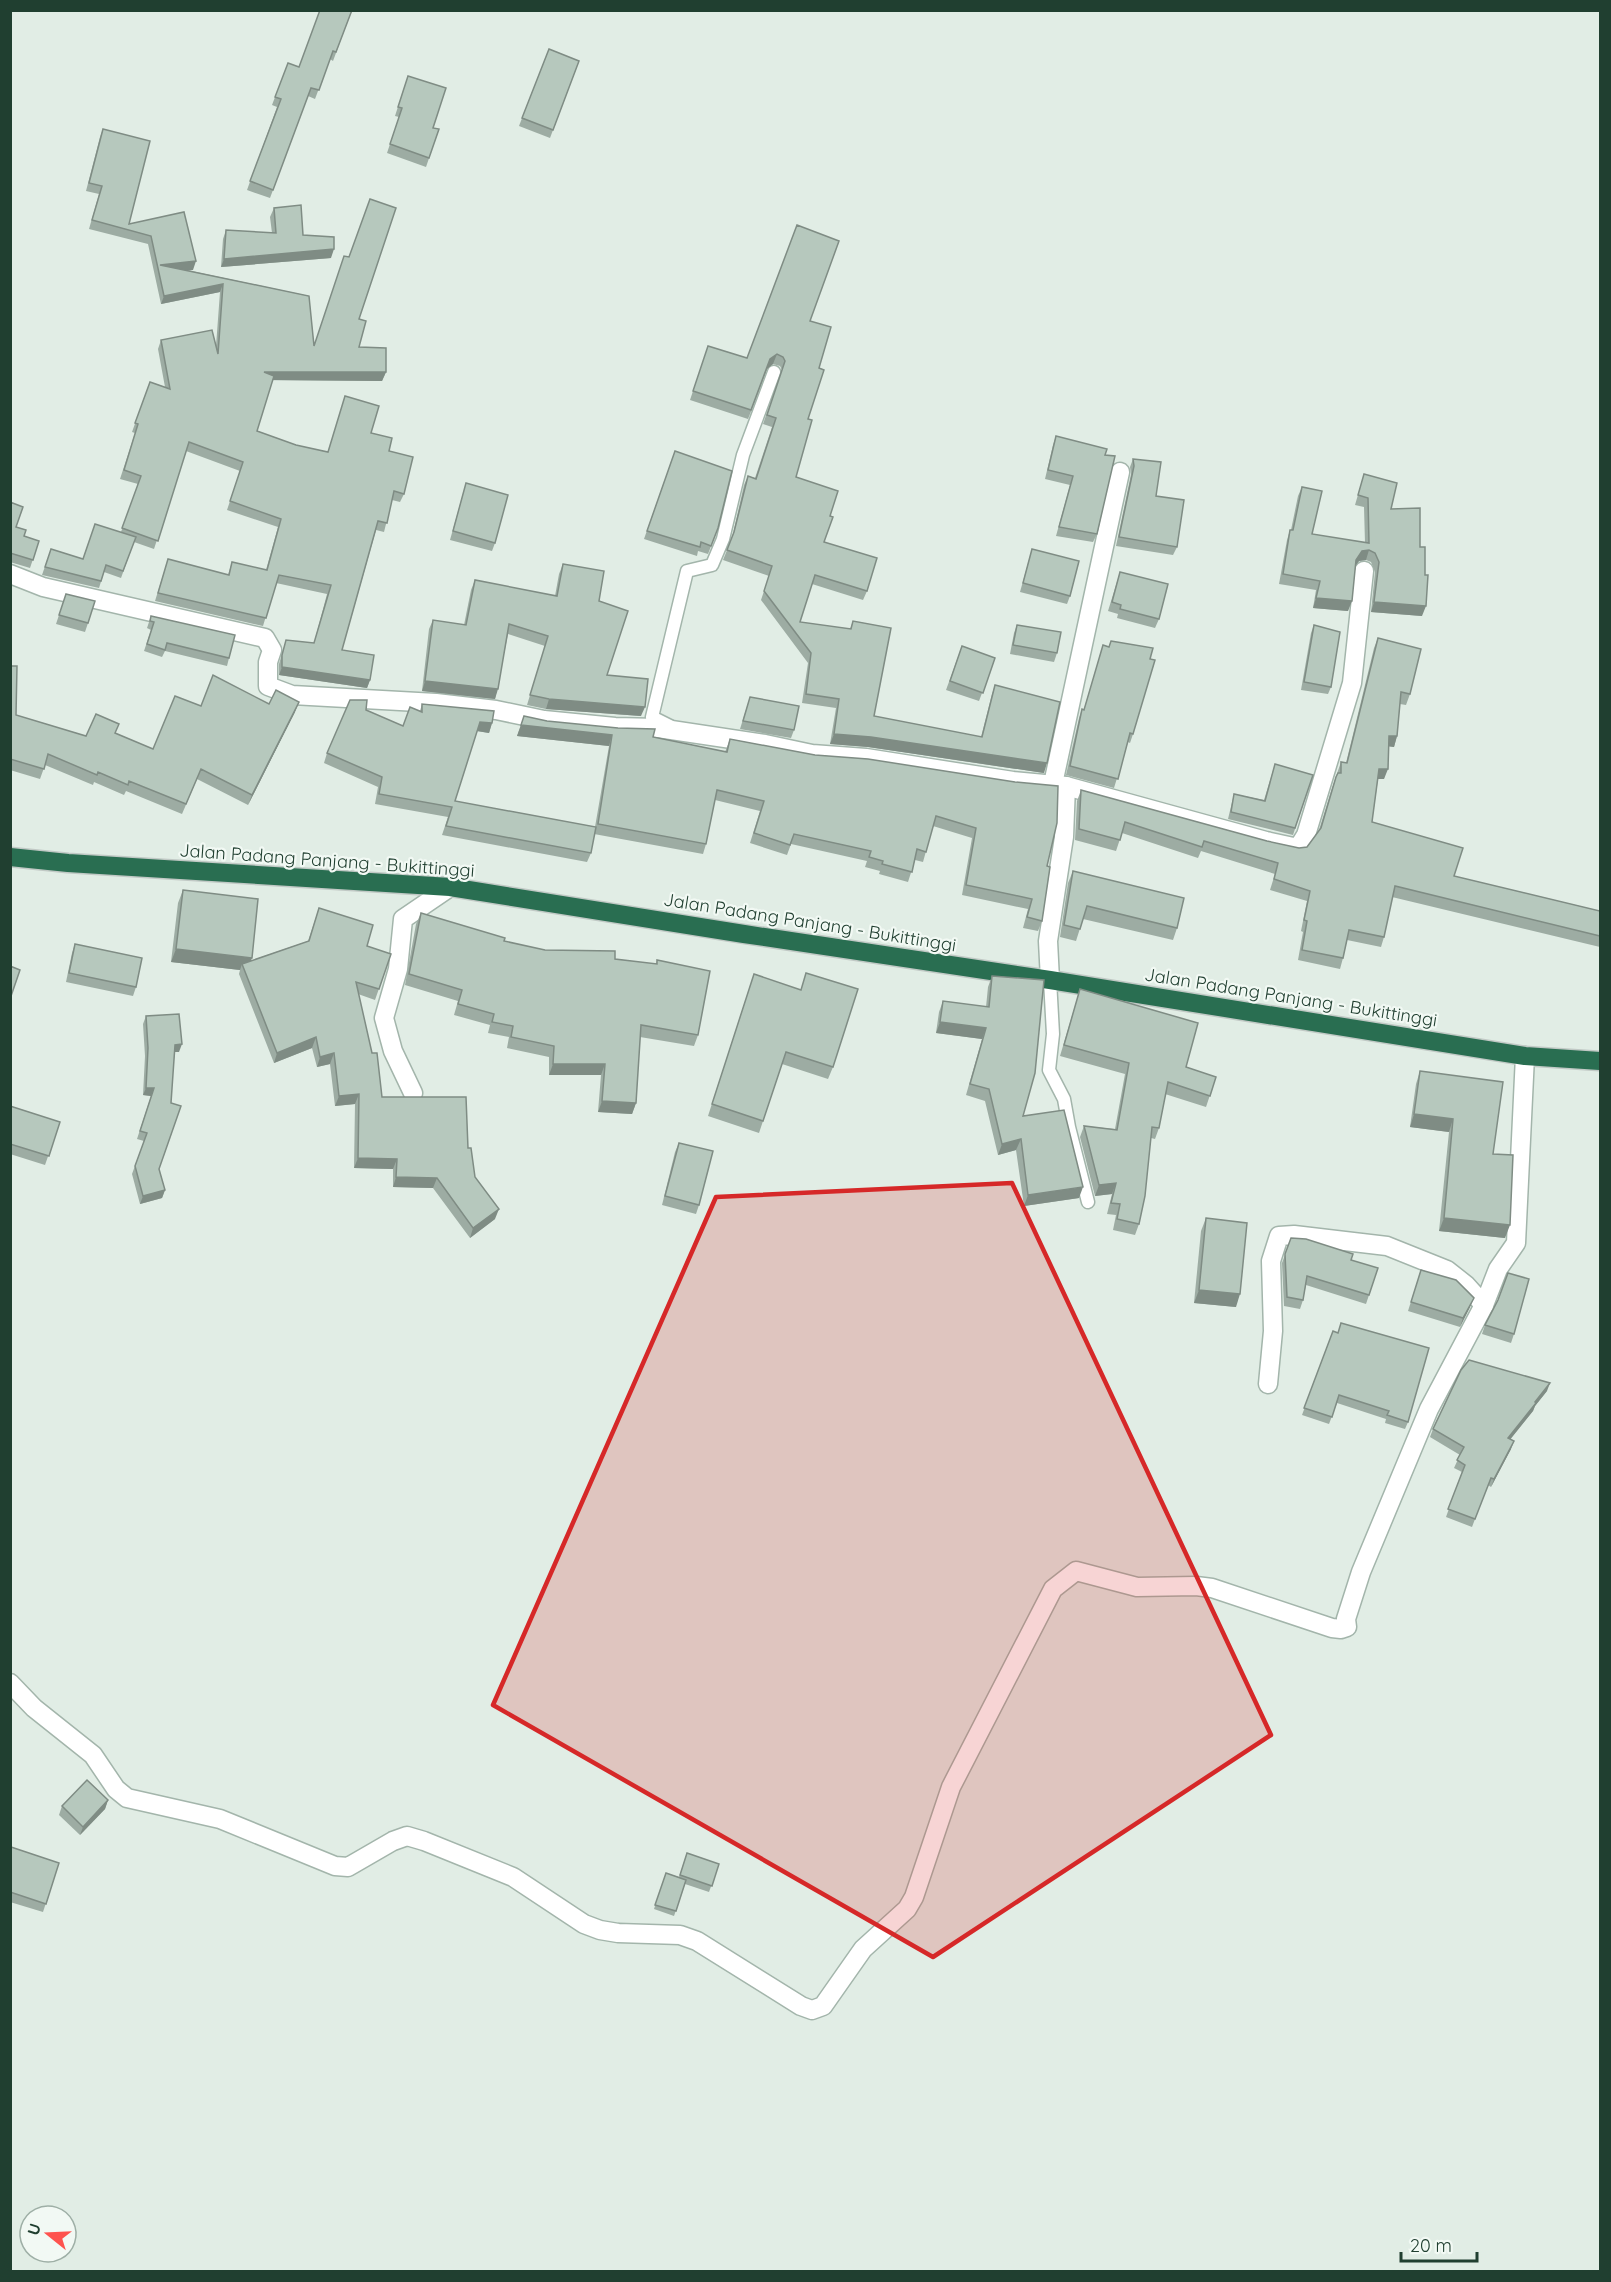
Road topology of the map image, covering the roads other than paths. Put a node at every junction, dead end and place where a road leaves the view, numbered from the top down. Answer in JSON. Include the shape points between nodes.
{"nodes":[{"id":1,"x":774,"y":372,"type":"edge"},
{"id":2,"x":1120,"y":472,"type":"dead end"},
{"id":3,"x":1364,"y":571,"type":"dead end"},
{"id":4,"x":10,"y":574,"type":"edge"},
{"id":5,"x":681,"y":732,"type":"junction"},
{"id":6,"x":1060,"y":785,"type":"junction"},
{"id":7,"x":10,"y":857,"type":"edge"},
{"id":8,"x":450,"y":887,"type":"junction"},
{"id":9,"x":1050,"y":980,"type":"junction"},
{"id":10,"x":1525,"y":1056,"type":"junction"},
{"id":11,"x":1600,"y":1061,"type":"edge"},
{"id":12,"x":413,"y":1093,"type":"dead end"},
{"id":13,"x":1088,"y":1202,"type":"dead end"},
{"id":14,"x":1484,"y":1305,"type":"junction"},
{"id":15,"x":1268,"y":1384,"type":"dead end"},
{"id":16,"x":10,"y":1683,"type":"edge"}],
"edges":[{"from":1,"to":5,"type":"lane","via":[[743,455],[723,539],[712,565],[687,571],[652,717]]},
{"from":2,"to":6,"type":"street"},
{"from":3,"to":6,"type":"street","via":[[1352,682],[1306,835],[1298,848]]},
{"from":4,"to":5,"type":"street","via":[[43,587],[264,638],[272,650],[268,686],[292,695],[436,703],[544,720]]},
{"from":5,"to":6,"type":"street","via":[[812,754]]},
{"from":6,"to":9,"type":"street","via":[[1064,837],[1048,941]]},
{"from":7,"to":8,"type":"highway","name":"Jalan Padang Panjang - Bukittinggi"},
{"from":8,"to":9,"type":"highway","name":"Jalan Padang Panjang - Bukittinggi"},
{"from":8,"to":12,"type":"street","via":[[402,919],[398,969],[384,1018],[393,1051]]},
{"from":9,"to":10,"type":"highway","name":"Jalan Padang Panjang - Bukittinggi"},
{"from":9,"to":13,"type":"lane","via":[[1053,1034],[1049,1070],[1064,1099]]},
{"from":10,"to":11,"type":"highway","name":"Jalan Padang Panjang - Bukittinggi"},
{"from":10,"to":14,"type":"street","via":[[1516,1243],[1498,1269]]},
{"from":14,"to":15,"type":"street","via":[[1447,1270],[1387,1245],[1294,1234],[1279,1236],[1271,1261],[1273,1331]]},
{"from":14,"to":16,"type":"street","via":[[1429,1409],[1361,1572],[1347,1627],[1332,1628],[1226,1592],[1196,1586],[1137,1587],[1076,1571],[1066,1577],[1053,1589],[951,1787],[907,1909],[862,1949],[823,2006],[812,2010],[697,1941],[680,1935],[600,1930],[584,1924],[513,1877],[424,1841],[407,1836],[348,1867],[335,1866],[220,1820],[127,1798],[116,1789],[93,1755],[34,1708]]}]}
